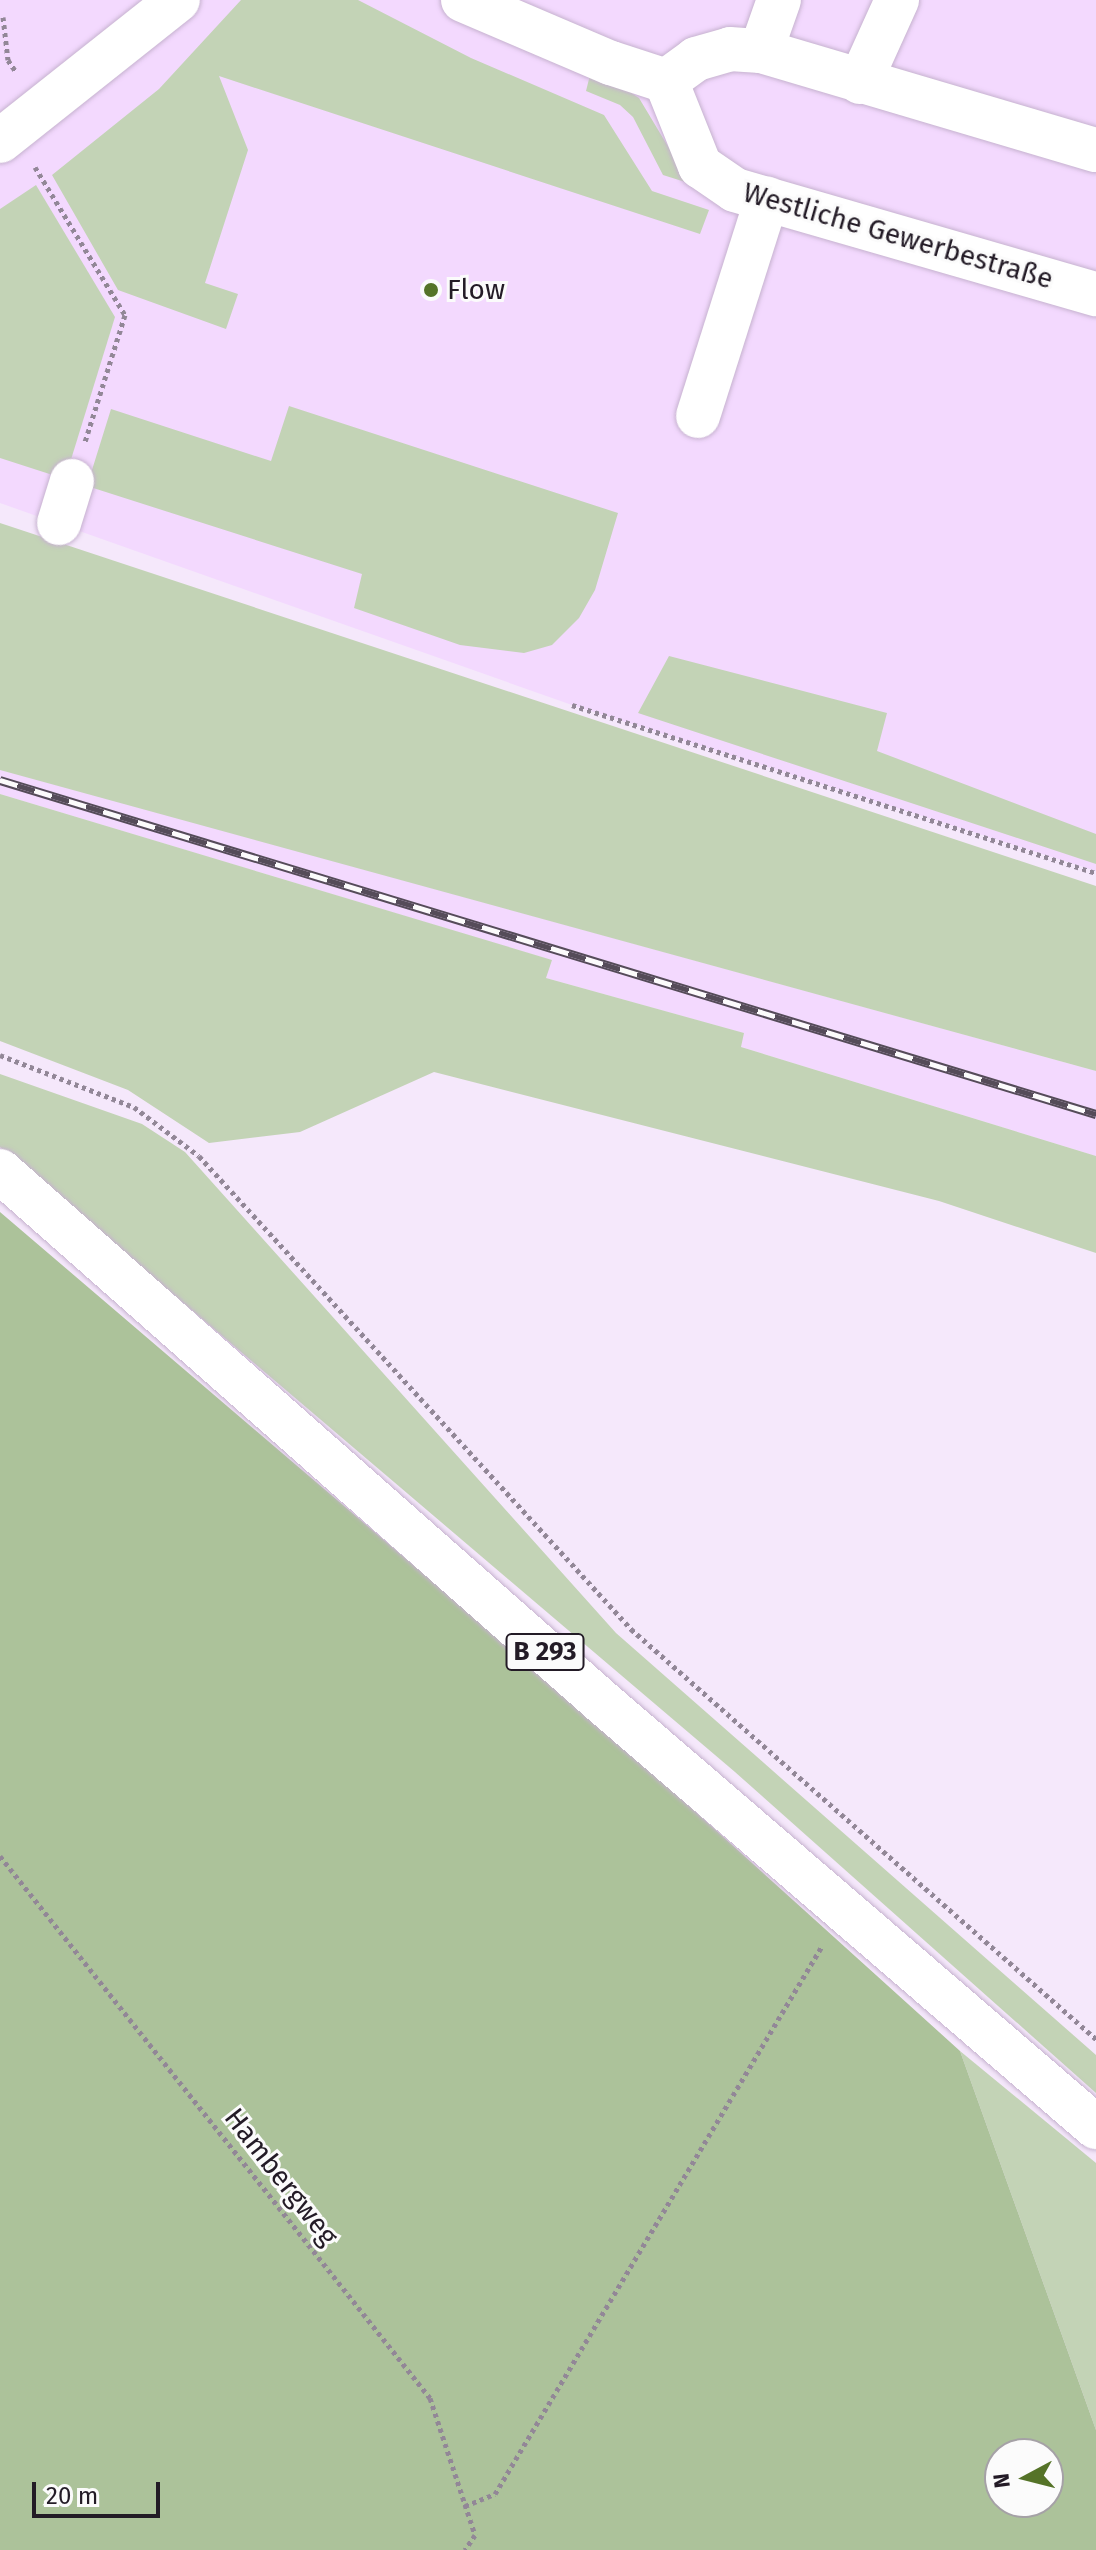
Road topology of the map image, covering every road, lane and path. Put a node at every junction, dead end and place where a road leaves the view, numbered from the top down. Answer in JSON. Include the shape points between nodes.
{"nodes":[{"id":1,"x":463,"y":0,"type":"edge"},
{"id":2,"x":779,"y":0,"type":"edge"},
{"id":3,"x":897,"y":0,"type":"edge"},
{"id":4,"x":169,"y":3,"type":"edge"},
{"id":5,"x":3,"y":17,"type":"dead end"},
{"id":6,"x":761,"y":51,"type":"junction"},
{"id":7,"x":666,"y":81,"type":"junction"},
{"id":8,"x":860,"y":82,"type":"junction"},
{"id":9,"x":19,"y":127,"type":"edge"},
{"id":10,"x":1096,"y":150,"type":"edge"},
{"id":11,"x":767,"y":199,"type":"junction"},
{"id":12,"x":1096,"y":294,"type":"edge"},
{"id":13,"x":698,"y":416,"type":"dead end"},
{"id":14,"x":72,"y":481,"type":"joint"},
{"id":15,"x":59,"y":523,"type":"dead end"},
{"id":16,"x":572,"y":705,"type":"dead end"},
{"id":17,"x":1096,"y":873,"type":"edge"},
{"id":18,"x":0,"y":1055,"type":"edge"},
{"id":19,"x":0,"y":1171,"type":"edge"},
{"id":20,"x":0,"y":1856,"type":"edge"},
{"id":21,"x":808,"y":1970,"type":"dead end"},
{"id":22,"x":1096,"y":2039,"type":"edge"},
{"id":23,"x":1096,"y":2127,"type":"edge"},
{"id":24,"x":465,"y":2506,"type":"junction"},
{"id":25,"x":465,"y":2550,"type":"edge"}],
"edges":[{"from":1,"to":7,"type":"main road"},
{"from":2,"to":6,"type":"main road"},
{"from":3,"to":8,"type":"main road"},
{"from":4,"to":9,"type":"main road"},
{"from":5,"to":9,"type":"path"},
{"from":6,"to":7,"type":"main road","via":[[730,49],[696,59]]},
{"from":6,"to":8,"type":"main road"},
{"from":7,"to":11,"type":"main road","name":"Westliche Gewerbestraße","via":[[700,166],[735,190]]},
{"from":8,"to":10,"type":"main road"},
{"from":9,"to":14,"type":"path","via":[[125,315]]},
{"from":11,"to":12,"type":"main road","name":"Westliche Gewerbestraße"},
{"from":11,"to":13,"type":"main road"},
{"from":14,"to":15,"type":"main road"},
{"from":16,"to":17,"type":"path"},
{"from":18,"to":22,"type":"path","via":[[134,1107],[199,1156],[631,1629]]},
{"from":19,"to":23,"type":"main road","number":"B 293","via":[[602,1702]]},
{"from":20,"to":24,"type":"path","name":"Hambergweg","via":[[430,2398]]},
{"from":21,"to":24,"type":"path","via":[[495,2494]]},
{"from":24,"to":25,"type":"path","name":"Hambergweg","via":[[475,2535]]}]}
